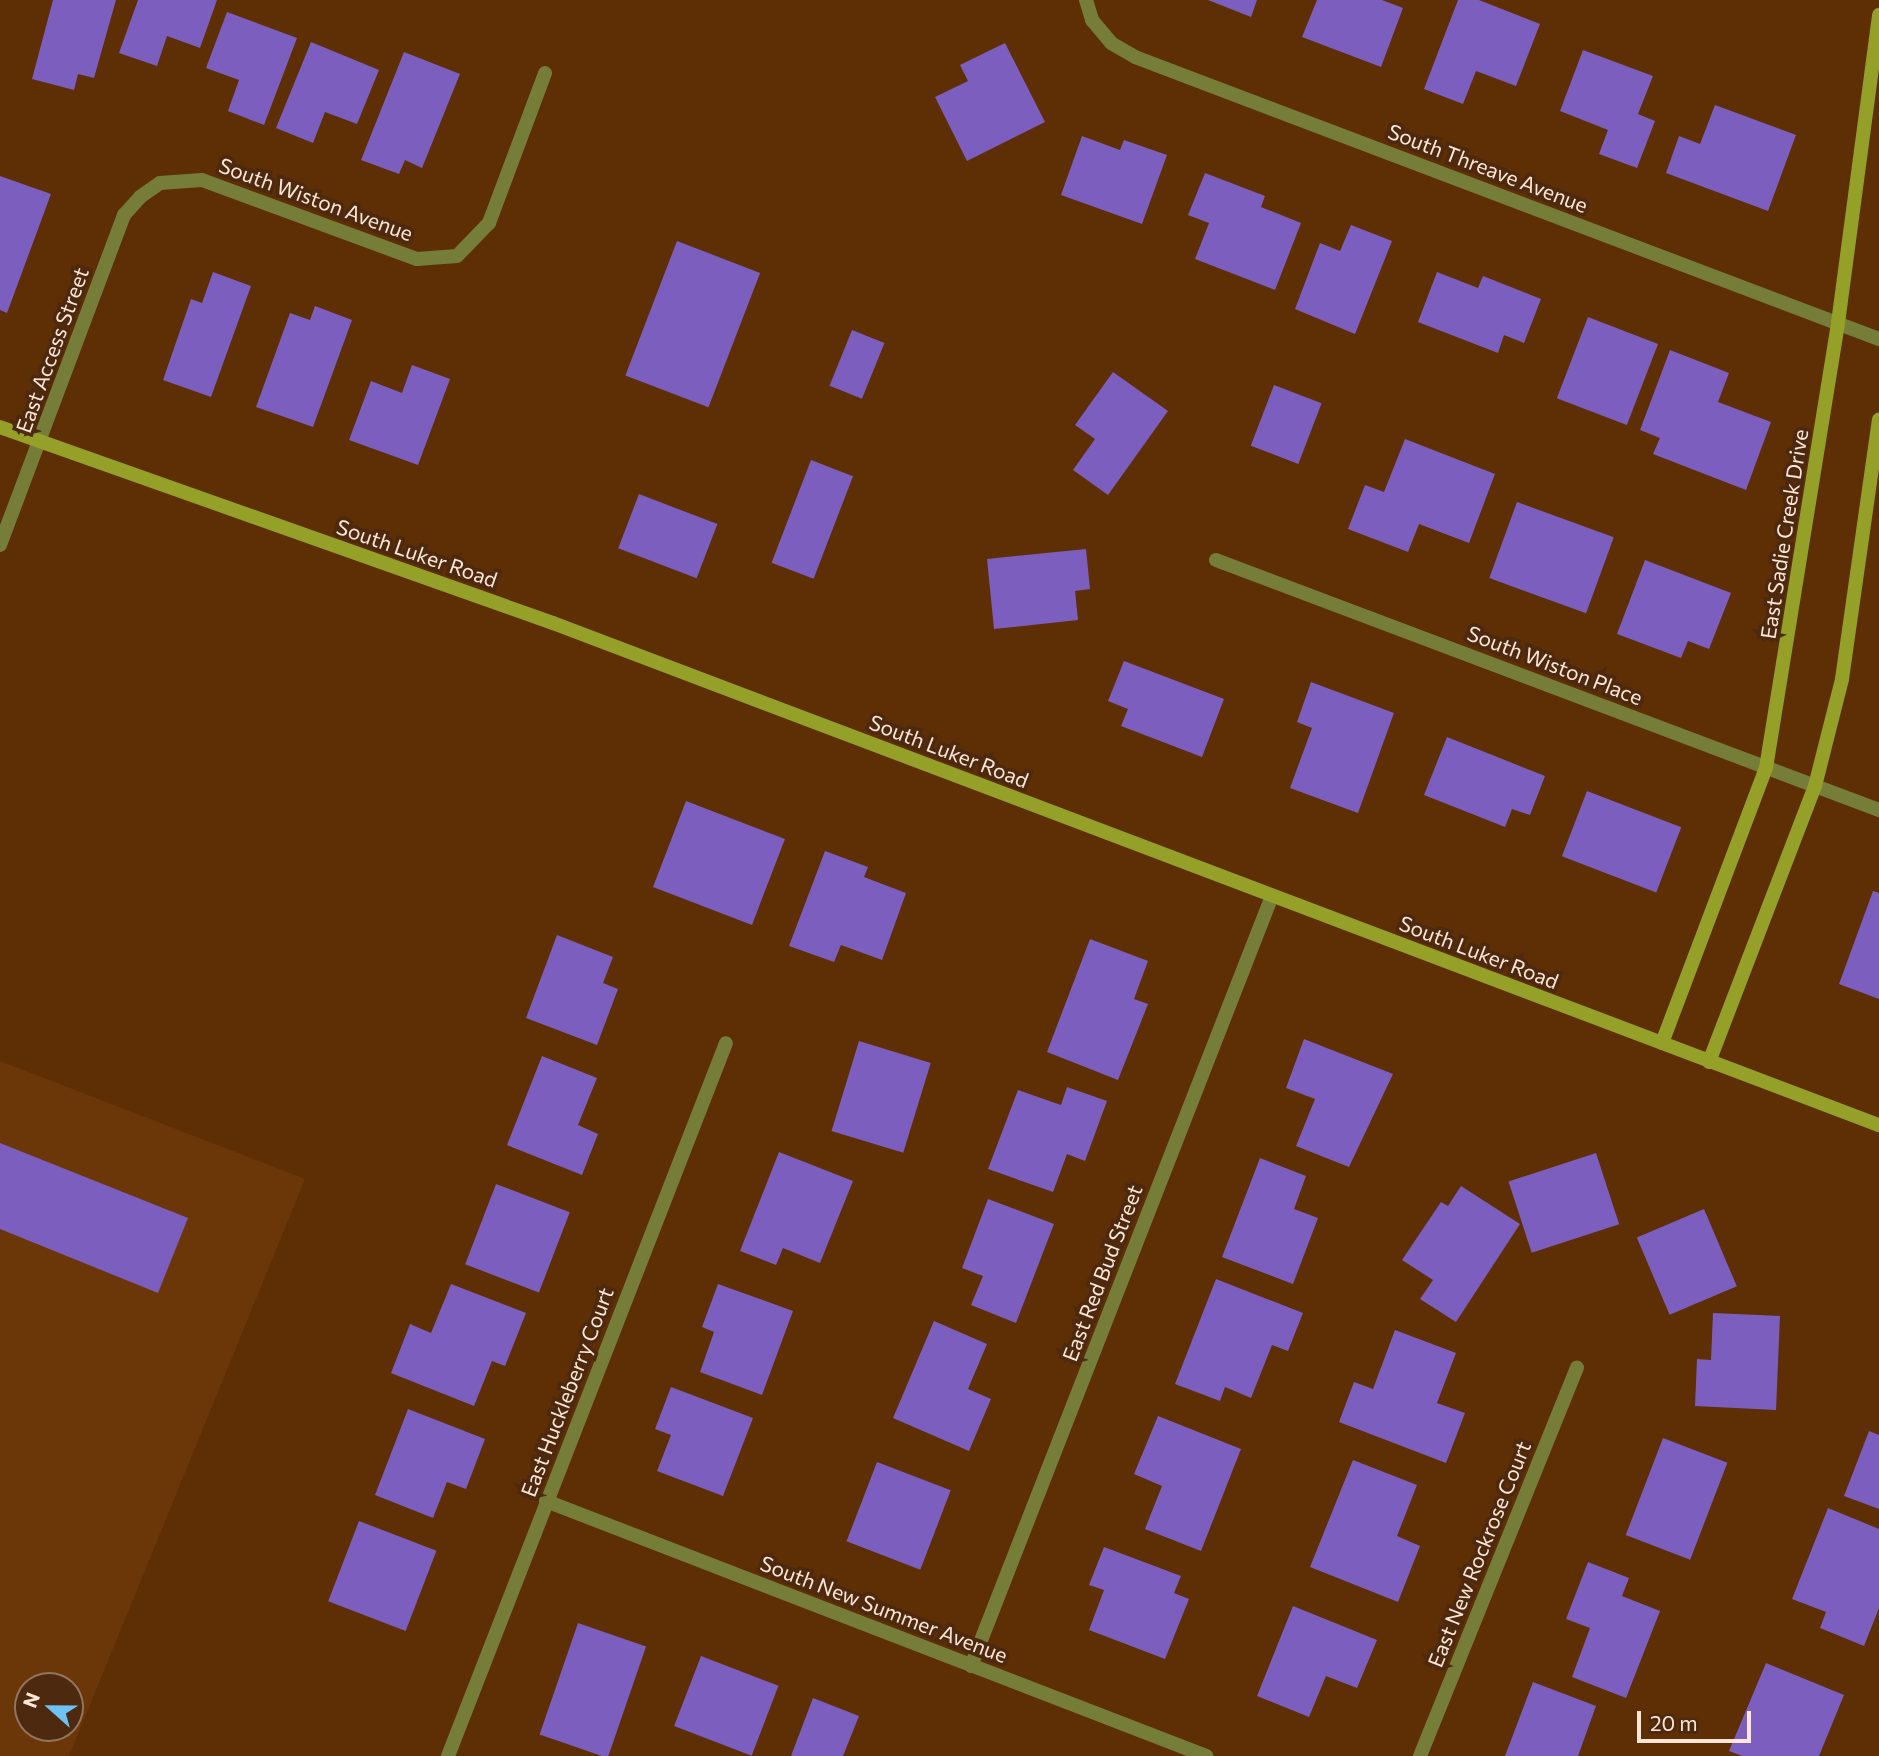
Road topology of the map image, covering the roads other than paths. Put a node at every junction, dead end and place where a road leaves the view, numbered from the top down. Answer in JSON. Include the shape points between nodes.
{"nodes":[{"id":1,"x":1086,"y":0,"type":"edge"},
{"id":2,"x":1879,"y":15,"type":"edge"},
{"id":3,"x":545,"y":73,"type":"dead end"},
{"id":4,"x":160,"y":183,"type":"joint"},
{"id":5,"x":1838,"y":323,"type":"junction"},
{"id":6,"x":1879,"y":338,"type":"edge"},
{"id":7,"x":1879,"y":421,"type":"edge"},
{"id":8,"x":0,"y":427,"type":"edge"},
{"id":9,"x":41,"y":442,"type":"junction"},
{"id":10,"x":0,"y":545,"type":"edge"},
{"id":11,"x":1216,"y":560,"type":"dead end"},
{"id":12,"x":1766,"y":768,"type":"junction"},
{"id":13,"x":1815,"y":786,"type":"junction"},
{"id":14,"x":1879,"y":810,"type":"edge"},
{"id":15,"x":1272,"y":896,"type":"junction"},
{"id":16,"x":726,"y":1043,"type":"dead end"},
{"id":17,"x":1662,"y":1043,"type":"junction"},
{"id":18,"x":1709,"y":1062,"type":"junction"},
{"id":19,"x":1879,"y":1125,"type":"edge"},
{"id":20,"x":1577,"y":1368,"type":"dead end"},
{"id":21,"x":546,"y":1502,"type":"junction"},
{"id":22,"x":971,"y":1665,"type":"junction"},
{"id":23,"x":447,"y":1756,"type":"edge"},
{"id":24,"x":1206,"y":1756,"type":"edge"},
{"id":25,"x":1420,"y":1756,"type":"edge"}],
"edges":[{"from":1,"to":5,"type":"street","name":"South Threave Avenue","via":[[1092,20],[1111,43],[1135,57]]},
{"from":2,"to":5,"type":"street","name":"East Sadie Creek Drive"},
{"from":3,"to":4,"type":"street","name":"South Wiston Avenue","via":[[489,223],[457,256],[417,259],[202,180]]},
{"from":4,"to":9,"type":"street","name":"East Access Street","via":[[124,215]]},
{"from":5,"to":6,"type":"street","name":"South Threave Avenue"},
{"from":5,"to":12,"type":"street","name":"East Sadie Creek Drive"},
{"from":7,"to":13,"type":"street","via":[[1842,679]]},
{"from":8,"to":9,"type":"street","name":"South Luker Road"},
{"from":9,"to":10,"type":"street","name":"East Access Street"},
{"from":9,"to":15,"type":"street","name":"South Luker Road","via":[[553,623]]},
{"from":11,"to":12,"type":"street","name":"South Wiston Place"},
{"from":12,"to":13,"type":"street","name":"South Wiston Place"},
{"from":12,"to":17,"type":"street","name":"East Sadie Creek Drive"},
{"from":13,"to":14,"type":"street","name":"South Wiston Place"},
{"from":13,"to":18,"type":"street"},
{"from":15,"to":17,"type":"street","name":"South Luker Road"},
{"from":15,"to":22,"type":"street","name":"East Red Bud Street"},
{"from":16,"to":21,"type":"street","name":"East Huckleberry Court"},
{"from":17,"to":18,"type":"street","name":"South Luker Road"},
{"from":18,"to":19,"type":"street","name":"South Luker Road"},
{"from":20,"to":25,"type":"street","name":"East New Rockrose Court"},
{"from":21,"to":22,"type":"street","name":"South New Summer Avenue"},
{"from":21,"to":23,"type":"street","name":"East Huckleberry Court"},
{"from":22,"to":24,"type":"street","name":"South New Summer Avenue"}]}
